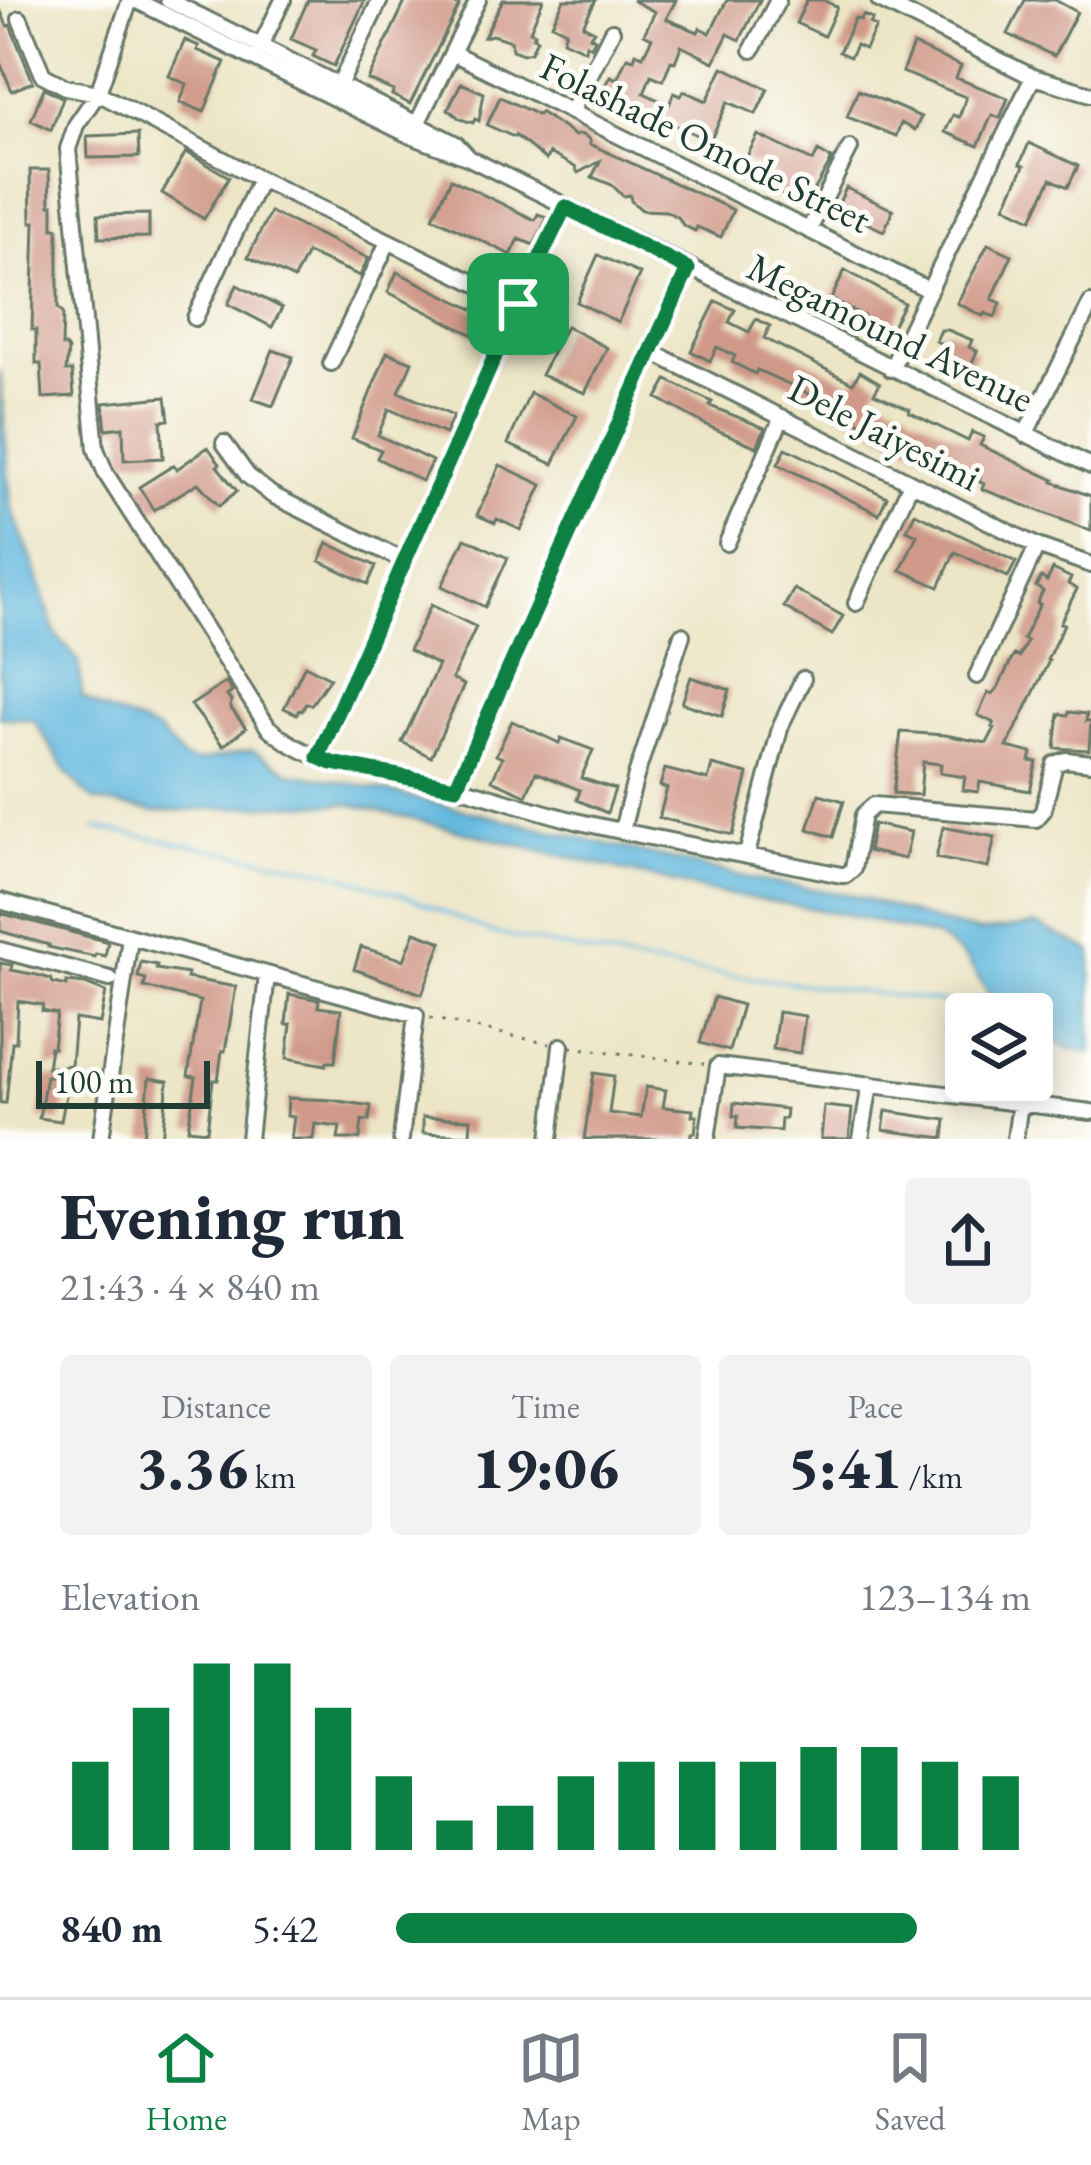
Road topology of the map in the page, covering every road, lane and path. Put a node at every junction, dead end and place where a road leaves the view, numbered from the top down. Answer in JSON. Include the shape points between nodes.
{"nodes":[{"id":1,"x":132,"y":0,"type":"edge"},
{"id":2,"x":168,"y":0,"type":"edge"},
{"id":3,"x":283,"y":0,"type":"edge"},
{"id":4,"x":380,"y":0,"type":"edge"},
{"id":5,"x":478,"y":0,"type":"edge"},
{"id":6,"x":778,"y":0,"type":"edge"},
{"id":7,"x":879,"y":0,"type":"edge"},
{"id":8,"x":188,"y":4,"type":"edge"},
{"id":9,"x":20,"y":19,"type":"dead end"},
{"id":10,"x":612,"y":31,"type":"dead end"},
{"id":11,"x":260,"y":47,"type":"junction"},
{"id":12,"x":752,"y":50,"type":"dead end"},
{"id":13,"x":453,"y":53,"type":"junction"},
{"id":14,"x":1034,"y":76,"type":"junction"},
{"id":15,"x":340,"y":86,"type":"junction"},
{"id":16,"x":98,"y":93,"type":"junction"},
{"id":17,"x":1091,"y":94,"type":"edge"},
{"id":18,"x":571,"y":112,"type":"junction"},
{"id":19,"x":414,"y":130,"type":"junction"},
{"id":20,"x":850,"y":148,"type":"dead end"},
{"id":21,"x":260,"y":179,"type":"junction"},
{"id":22,"x":565,"y":207,"type":"junction"},
{"id":23,"x":809,"y":230,"type":"junction"},
{"id":24,"x":388,"y":242,"type":"junction"},
{"id":25,"x":688,"y":269,"type":"junction"},
{"id":26,"x":929,"y":290,"type":"junction"},
{"id":27,"x":1091,"y":303,"type":"edge"},
{"id":28,"x":518,"y":304,"type":"junction"},
{"id":29,"x":195,"y":318,"type":"dead end"},
{"id":30,"x":652,"y":352,"type":"junction"},
{"id":31,"x":331,"y":363,"type":"dead end"},
{"id":32,"x":891,"y":369,"type":"junction"},
{"id":33,"x":782,"y":417,"type":"junction"},
{"id":34,"x":1025,"y":436,"type":"junction"},
{"id":35,"x":224,"y":443,"type":"dead end"},
{"id":36,"x":1091,"y":466,"type":"edge"},
{"id":37,"x":911,"y":483,"type":"junction"},
{"id":38,"x":727,"y":543,"type":"dead end"},
{"id":39,"x":1037,"y":546,"type":"junction"},
{"id":40,"x":404,"y":561,"type":"junction"},
{"id":41,"x":1091,"y":565,"type":"edge"},
{"id":42,"x":856,"y":603,"type":"dead end"},
{"id":43,"x":682,"y":635,"type":"dead end"},
{"id":44,"x":977,"y":676,"type":"dead end"},
{"id":45,"x":803,"y":679,"type":"dead end"},
{"id":46,"x":318,"y":757,"type":"junction"},
{"id":47,"x":1091,"y":763,"type":"edge"},
{"id":48,"x":456,"y":787,"type":"junction"},
{"id":49,"x":622,"y":830,"type":"junction"},
{"id":50,"x":747,"y":854,"type":"junction"},
{"id":51,"x":0,"y":902,"type":"edge"},
{"id":52,"x":130,"y":938,"type":"junction"},
{"id":53,"x":0,"y":950,"type":"edge"},
{"id":54,"x":267,"y":975,"type":"junction"},
{"id":55,"x":110,"y":979,"type":"dead end"},
{"id":56,"x":561,"y":1046,"type":"dead end"},
{"id":57,"x":870,"y":1084,"type":"junction"},
{"id":58,"x":1020,"y":1103,"type":"junction"},
{"id":59,"x":1091,"y":1112,"type":"edge"},
{"id":60,"x":101,"y":1139,"type":"edge"},
{"id":61,"x":249,"y":1139,"type":"edge"},
{"id":62,"x":401,"y":1139,"type":"edge"},
{"id":63,"x":550,"y":1139,"type":"edge"},
{"id":64,"x":707,"y":1139,"type":"edge"},
{"id":65,"x":861,"y":1139,"type":"edge"},
{"id":66,"x":1015,"y":1139,"type":"edge"}],
"edges":[{"from":1,"to":16,"type":"street"},
{"from":1,"to":19,"type":"street","name":"Megamound Avenue"},
{"from":2,"to":8,"type":"street","name":"Megamound Avenue"},
{"from":3,"to":11,"type":"street"},
{"from":4,"to":15,"type":"street"},
{"from":5,"to":13,"type":"street"},
{"from":6,"to":12,"type":"street"},
{"from":7,"to":14,"type":"street"},
{"from":8,"to":11,"type":"street","name":"Megamound Avenue"},
{"from":9,"to":16,"type":"street","via":[[43,75]]},
{"from":10,"to":18,"type":"street"},
{"from":11,"to":15,"type":"street","name":"Megamound Avenue"},
{"from":13,"to":18,"type":"street","name":"Folashade Omode Street"},
{"from":13,"to":19,"type":"street"},
{"from":14,"to":17,"type":"street"},
{"from":14,"to":26,"type":"street"},
{"from":15,"to":19,"type":"street","name":"Megamound Avenue"},
{"from":16,"to":21,"type":"street"},
{"from":16,"to":46,"type":"street","via":[[68,149],[96,449],[268,727]]},
{"from":18,"to":23,"type":"street","name":"Folashade Omode Street"},
{"from":19,"to":22,"type":"street","name":"Megamound Avenue","via":[[456,144]]},
{"from":20,"to":23,"type":"street"},
{"from":21,"to":24,"type":"street"},
{"from":21,"to":29,"type":"street"},
{"from":22,"to":25,"type":"street","name":"Megamound Avenue"},
{"from":22,"to":28,"type":"street"},
{"from":23,"to":26,"type":"street","name":"Folashade Omode Street"},
{"from":24,"to":28,"type":"street"},
{"from":24,"to":31,"type":"street"},
{"from":25,"to":30,"type":"street"},
{"from":25,"to":32,"type":"street","name":"Megamound Avenue"},
{"from":26,"to":32,"type":"street"},
{"from":27,"to":34,"type":"street"},
{"from":28,"to":40,"type":"street"},
{"from":30,"to":33,"type":"street","name":"Dele Jaiyesimi"},
{"from":30,"to":48,"type":"street"},
{"from":32,"to":34,"type":"street","name":"Megamound Avenue"},
{"from":33,"to":37,"type":"street","name":"Dele Jaiyesimi"},
{"from":33,"to":38,"type":"street"},
{"from":34,"to":36,"type":"street","name":"Megamound Avenue"},
{"from":35,"to":40,"type":"street","via":[[272,495]]},
{"from":37,"to":39,"type":"street","name":"Dele Jaiyesimi"},
{"from":37,"to":42,"type":"street"},
{"from":39,"to":41,"type":"street","name":"Dele Jaiyesimi"},
{"from":39,"to":44,"type":"street"},
{"from":40,"to":46,"type":"street"},
{"from":43,"to":49,"type":"street"},
{"from":45,"to":50,"type":"street","via":[[782,724]]},
{"from":46,"to":48,"type":"street"},
{"from":47,"to":50,"type":"street","via":[[1055,764],[1036,819],[874,805],[863,815],[846,874]]},
{"from":48,"to":49,"type":"street"},
{"from":49,"to":50,"type":"street"},
{"from":51,"to":52,"type":"street"},
{"from":52,"to":54,"type":"street"},
{"from":52,"to":60,"type":"street"},
{"from":53,"to":55,"type":"street"},
{"from":54,"to":61,"type":"street"},
{"from":54,"to":62,"type":"street","via":[[416,1015]]},
{"from":56,"to":63,"type":"street"},
{"from":57,"to":58,"type":"street"},
{"from":57,"to":64,"type":"street","via":[[718,1066]]},
{"from":57,"to":65,"type":"street"},
{"from":58,"to":59,"type":"street"},
{"from":58,"to":66,"type":"street"}]}
